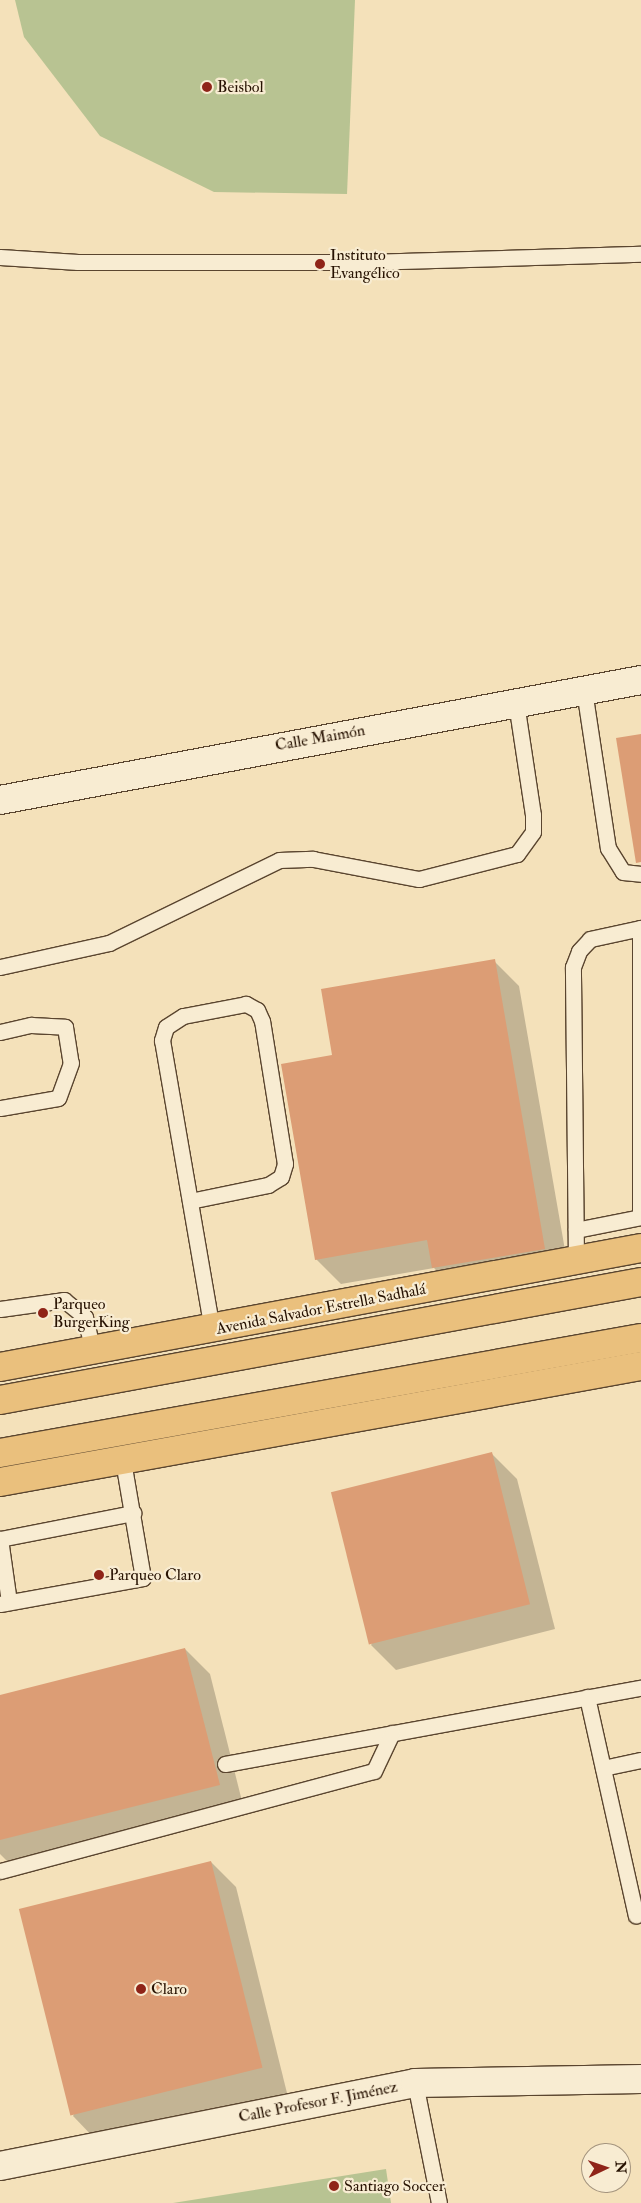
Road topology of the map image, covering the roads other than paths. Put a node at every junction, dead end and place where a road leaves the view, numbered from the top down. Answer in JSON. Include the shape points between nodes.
{"nodes":[{"id":1,"x":641,"y":254,"type":"edge"},
{"id":2,"x":0,"y":257,"type":"edge"},
{"id":3,"x":641,"y":680,"type":"edge"},
{"id":4,"x":584,"y":690,"type":"junction"},
{"id":5,"x":516,"y":702,"type":"junction"},
{"id":6,"x":0,"y":800,"type":"edge"},
{"id":7,"x":641,"y":874,"type":"edge"},
{"id":8,"x":640,"y":928,"type":"edge"},
{"id":9,"x":0,"y":967,"type":"edge"},
{"id":10,"x":0,"y":1032,"type":"edge"},
{"id":11,"x":0,"y":1108,"type":"edge"},
{"id":12,"x":190,"y":1201,"type":"junction"},
{"id":13,"x":641,"y":1217,"type":"edge"},
{"id":14,"x":576,"y":1230,"type":"junction"},
{"id":15,"x":641,"y":1248,"type":"edge"},
{"id":16,"x":576,"y":1261,"type":"junction"},
{"id":17,"x":641,"y":1282,"type":"edge"},
{"id":18,"x":0,"y":1309,"type":"edge"},
{"id":19,"x":212,"y":1330,"type":"junction"},
{"id":20,"x":641,"y":1338,"type":"edge"},
{"id":21,"x":93,"y":1351,"type":"junction"},
{"id":22,"x":641,"y":1366,"type":"edge"},
{"id":23,"x":0,"y":1367,"type":"edge"},
{"id":24,"x":0,"y":1400,"type":"edge"},
{"id":25,"x":0,"y":1453,"type":"edge"},
{"id":26,"x":124,"y":1461,"type":"junction"},
{"id":27,"x":0,"y":1482,"type":"edge"},
{"id":28,"x":133,"y":1513,"type":"junction"},
{"id":29,"x":4,"y":1603,"type":"edge"},
{"id":30,"x":641,"y":1688,"type":"edge"},
{"id":31,"x":587,"y":1698,"type":"junction"},
{"id":32,"x":392,"y":1733,"type":"junction"},
{"id":33,"x":641,"y":1760,"type":"edge"},
{"id":34,"x":225,"y":1764,"type":"dead end"},
{"id":35,"x":603,"y":1768,"type":"junction"},
{"id":36,"x":0,"y":1871,"type":"edge"},
{"id":37,"x":636,"y":1916,"type":"dead end"},
{"id":38,"x":641,"y":2079,"type":"edge"},
{"id":39,"x":415,"y":2083,"type":"junction"},
{"id":40,"x":0,"y":2166,"type":"edge"},
{"id":41,"x":439,"y":2203,"type":"edge"}],
"edges":[{"from":1,"to":2,"type":"lane","via":[[366,262],[78,262]]},
{"from":3,"to":4,"type":"street","name":"Calle Maimón"},
{"from":4,"to":5,"type":"street","name":"Calle Maimón"},
{"from":4,"to":7,"type":"lane","via":[[608,848],[623,872]]},
{"from":5,"to":6,"type":"street","name":"Calle Maimón"},
{"from":5,"to":9,"type":"lane","via":[[533,815],[533,832],[517,854],[419,879],[313,859],[279,860],[109,943]]},
{"from":8,"to":13,"type":"lane"},
{"from":8,"to":14,"type":"lane","via":[[590,939],[579,951],[573,967]]},
{"from":10,"to":11,"type":"lane","via":[[31,1025],[65,1027],[71,1063],[58,1098]]},
{"from":12,"to":12,"type":"lane","via":[[162,1040],[166,1027],[183,1016],[246,1004],[257,1010],[262,1021],[285,1164],[281,1176],[268,1185]]},
{"from":12,"to":19,"type":"lane"},
{"from":13,"to":14,"type":"lane"},
{"from":14,"to":16,"type":"lane"},
{"from":15,"to":16,"type":"main road","name":"Avenida Salvador Estrella Sadhalá"},
{"from":16,"to":19,"type":"main road","name":"Avenida Salvador Estrella Sadhalá"},
{"from":17,"to":24,"type":"main road","name":"Avenida Salvador Estrella Sadhalá"},
{"from":18,"to":21,"type":"lane","via":[[64,1300],[85,1316]]},
{"from":19,"to":21,"type":"main road","name":"Avenida Salvador Estrella Sadhalá"},
{"from":20,"to":25,"type":"main road"},
{"from":21,"to":23,"type":"main road","name":"Avenida Salvador Estrella Sadhalá"},
{"from":22,"to":26,"type":"main road"},
{"from":26,"to":27,"type":"main road"},
{"from":26,"to":28,"type":"lane"},
{"from":28,"to":29,"type":"lane","via":[[0,1539]]},
{"from":28,"to":29,"type":"lane","via":[[143,1578]]},
{"from":30,"to":31,"type":"lane"},
{"from":31,"to":32,"type":"lane"},
{"from":31,"to":35,"type":"lane"},
{"from":32,"to":34,"type":"lane"},
{"from":32,"to":36,"type":"lane","via":[[374,1771]]},
{"from":33,"to":35,"type":"lane"},
{"from":35,"to":37,"type":"lane"},
{"from":38,"to":39,"type":"street","name":"Calle Profesor F. Jiménez"},
{"from":39,"to":40,"type":"street","name":"Calle Profesor F. Jiménez"},
{"from":39,"to":41,"type":"lane"}]}
